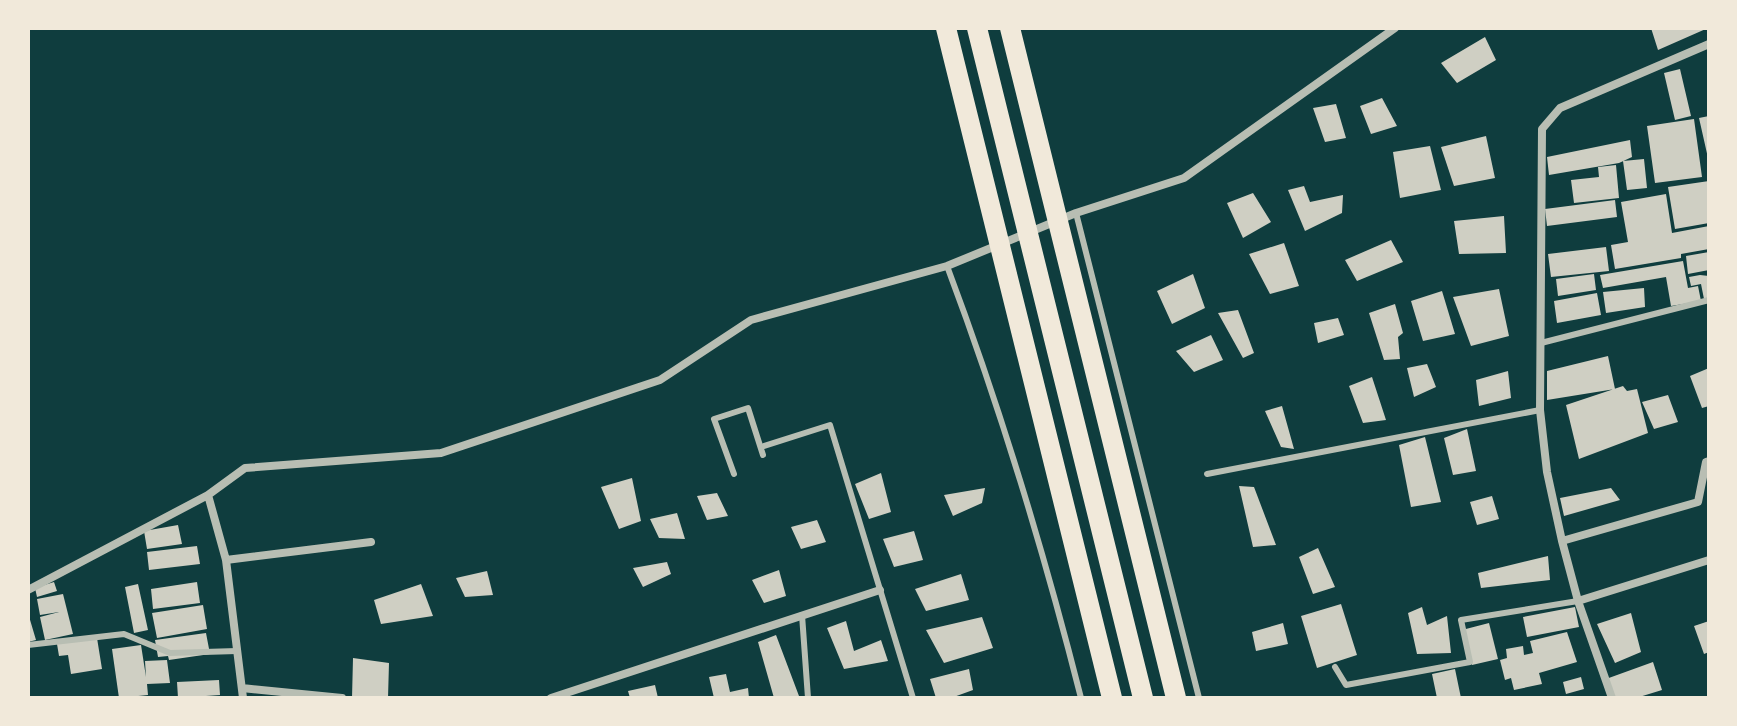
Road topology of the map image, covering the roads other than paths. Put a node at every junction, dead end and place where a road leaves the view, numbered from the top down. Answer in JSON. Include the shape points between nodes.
{"nodes":[{"id":1,"x":946,"y":28,"type":"edge"},
{"id":2,"x":977,"y":28,"type":"edge"},
{"id":3,"x":1010,"y":28,"type":"edge"},
{"id":4,"x":1395,"y":28,"type":"edge"},
{"id":5,"x":1709,"y":44,"type":"edge"},
{"id":6,"x":1076,"y":213,"type":"junction"},
{"id":7,"x":947,"y":266,"type":"junction"},
{"id":8,"x":1709,"y":300,"type":"edge"},
{"id":9,"x":1541,"y":343,"type":"junction"},
{"id":10,"x":1540,"y":410,"type":"junction"},
{"id":11,"x":1709,"y":461,"type":"edge"},
{"id":12,"x":734,"y":474,"type":"dead end"},
{"id":13,"x":1207,"y":474,"type":"dead end"},
{"id":14,"x":208,"y":495,"type":"junction"},
{"id":15,"x":1562,"y":541,"type":"junction"},
{"id":16,"x":371,"y":542,"type":"dead end"},
{"id":17,"x":226,"y":560,"type":"junction"},
{"id":18,"x":1709,"y":560,"type":"edge"},
{"id":19,"x":28,"y":590,"type":"edge"},
{"id":20,"x":880,"y":590,"type":"junction"},
{"id":21,"x":1578,"y":601,"type":"junction"},
{"id":22,"x":802,"y":615,"type":"junction"},
{"id":23,"x":28,"y":645,"type":"edge"},
{"id":24,"x":237,"y":651,"type":"junction"},
{"id":25,"x":1335,"y":667,"type":"dead end"},
{"id":26,"x":242,"y":693,"type":"edge"},
{"id":27,"x":342,"y":698,"type":"edge"},
{"id":28,"x":551,"y":698,"type":"edge"},
{"id":29,"x":808,"y":698,"type":"edge"},
{"id":30,"x":913,"y":698,"type":"edge"},
{"id":31,"x":1081,"y":698,"type":"edge"},
{"id":32,"x":1112,"y":698,"type":"edge"},
{"id":33,"x":1143,"y":698,"type":"edge"},
{"id":34,"x":1176,"y":698,"type":"edge"},
{"id":35,"x":1199,"y":698,"type":"edge"},
{"id":36,"x":1612,"y":698,"type":"edge"}],
"edges":[{"from":1,"to":32,"type":"main road"},
{"from":2,"to":33,"type":"main road"},
{"from":3,"to":34,"type":"main road"},
{"from":4,"to":6,"type":"street","via":[[1184,178]]},
{"from":5,"to":9,"type":"street","via":[[1560,108],[1542,129]]},
{"from":6,"to":7,"type":"street"},
{"from":6,"to":35,"type":"lane"},
{"from":7,"to":14,"type":"street","via":[[751,320],[660,380],[441,453],[245,468]]},
{"from":7,"to":31,"type":"lane","via":[[989,377]]},
{"from":8,"to":9,"type":"lane"},
{"from":9,"to":10,"type":"street"},
{"from":10,"to":13,"type":"lane"},
{"from":10,"to":15,"type":"street"},
{"from":11,"to":15,"type":"street","via":[[1698,502]]},
{"from":12,"to":20,"type":"lane","via":[[714,419],[748,408],[762,451],[830,425]]},
{"from":14,"to":17,"type":"street"},
{"from":14,"to":19,"type":"street"},
{"from":15,"to":21,"type":"street"},
{"from":16,"to":17,"type":"street"},
{"from":17,"to":24,"type":"street"},
{"from":18,"to":21,"type":"street"},
{"from":20,"to":22,"type":"street"},
{"from":20,"to":30,"type":"lane"},
{"from":21,"to":25,"type":"lane","via":[[1461,620],[1470,662],[1346,685]]},
{"from":21,"to":36,"type":"street"},
{"from":22,"to":28,"type":"street"},
{"from":22,"to":29,"type":"lane"},
{"from":23,"to":24,"type":"lane","via":[[124,634],[170,653]]},
{"from":24,"to":26,"type":"street"},
{"from":26,"to":27,"type":"street"}]}
